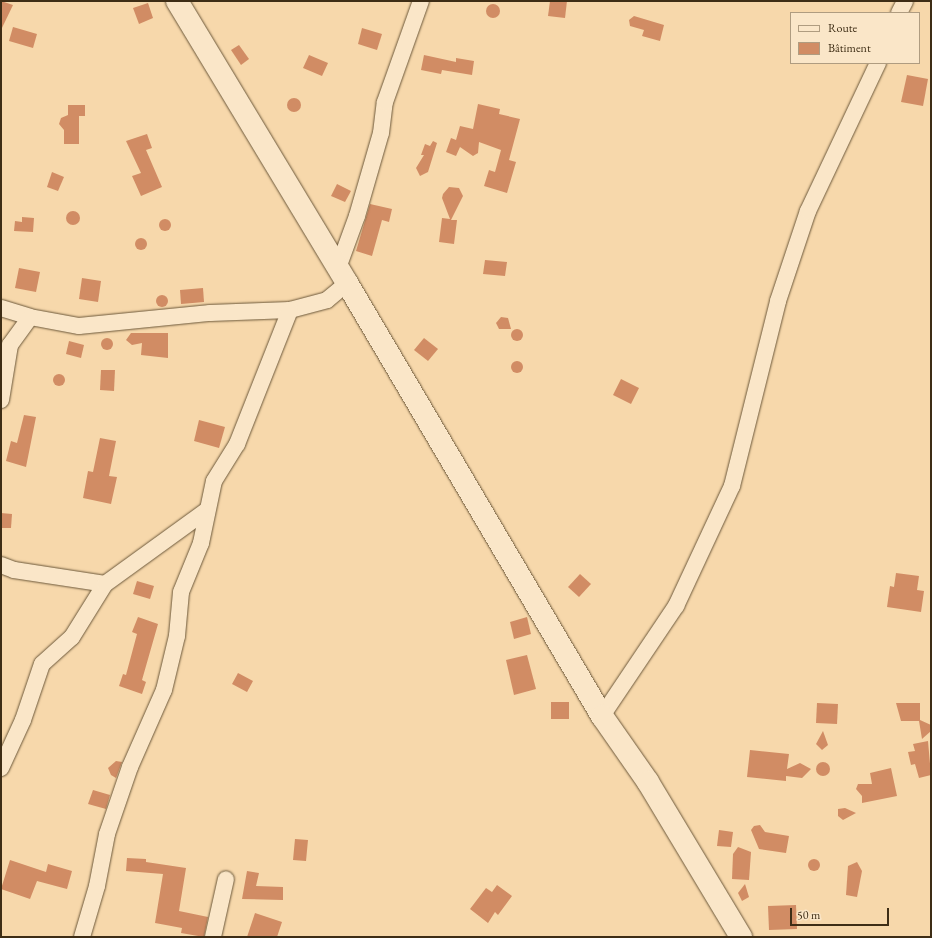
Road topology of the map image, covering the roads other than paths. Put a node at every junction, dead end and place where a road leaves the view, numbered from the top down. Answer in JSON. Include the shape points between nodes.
{"nodes":[{"id":1,"x":176,"y":1,"type":"edge"},
{"id":2,"x":421,"y":1,"type":"edge"},
{"id":3,"x":905,"y":1,"type":"edge"},
{"id":4,"x":900,"y":12,"type":"edge"},
{"id":5,"x":878,"y":64,"type":"edge"},
{"id":6,"x":342,"y":275,"type":"junction"},
{"id":7,"x":1,"y":308,"type":"edge"},
{"id":8,"x":290,"y":310,"type":"junction"},
{"id":9,"x":30,"y":317,"type":"junction"},
{"id":10,"x":6,"y":346,"type":"edge"},
{"id":11,"x":1,"y":400,"type":"edge"},
{"id":12,"x":206,"y":511,"type":"junction"},
{"id":13,"x":1,"y":565,"type":"edge"},
{"id":14,"x":105,"y":584,"type":"junction"},
{"id":15,"x":602,"y":716,"type":"junction"},
{"id":16,"x":1,"y":768,"type":"edge"},
{"id":17,"x":226,"y":879,"type":"dead end"},
{"id":18,"x":82,"y":937,"type":"edge"},
{"id":19,"x":213,"y":937,"type":"edge"},
{"id":20,"x":741,"y":937,"type":"edge"}],
"edges":[{"from":1,"to":6,"type":"main road"},
{"from":2,"to":6,"type":"street","via":[[385,102],[378,140]]},
{"from":3,"to":4,"type":"street"},
{"from":5,"to":15,"type":"street","via":[[808,211],[778,302],[732,486],[676,606]]},
{"from":6,"to":8,"type":"street","via":[[326,300]]},
{"from":6,"to":15,"type":"main road"},
{"from":7,"to":9,"type":"street"},
{"from":8,"to":9,"type":"street","via":[[210,313],[79,326]]},
{"from":8,"to":12,"type":"street","via":[[237,444],[214,481]]},
{"from":9,"to":10,"type":"street"},
{"from":10,"to":11,"type":"street"},
{"from":12,"to":14,"type":"street"},
{"from":12,"to":18,"type":"street","via":[[201,543],[181,592],[177,636],[164,690],[130,767],[107,834],[97,886]]},
{"from":13,"to":14,"type":"street","via":[[14,570]]},
{"from":14,"to":16,"type":"street","via":[[72,637],[42,664],[23,720]]},
{"from":15,"to":20,"type":"main road","via":[[648,782]]},
{"from":17,"to":19,"type":"street"}]}
